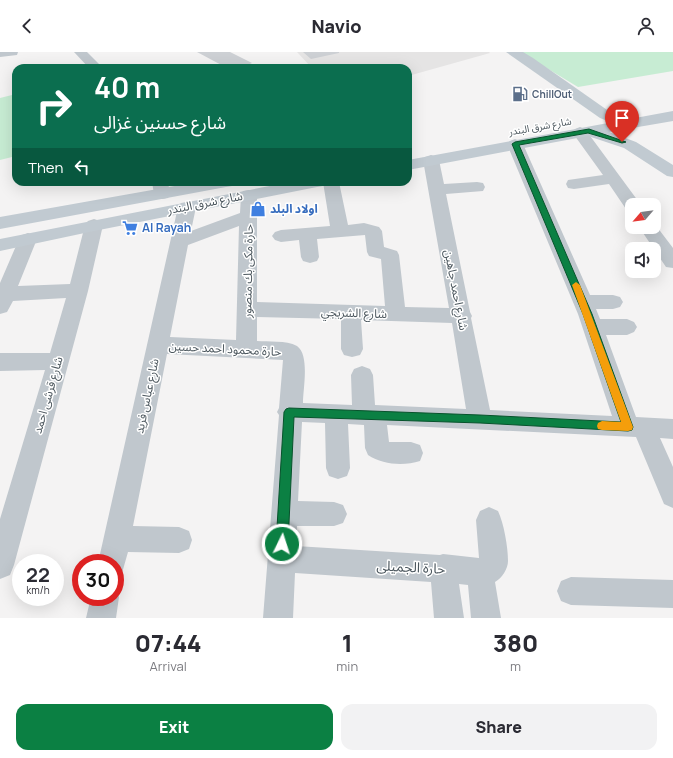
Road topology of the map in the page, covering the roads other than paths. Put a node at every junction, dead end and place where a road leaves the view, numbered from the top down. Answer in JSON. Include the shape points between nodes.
{"nodes":[{"id":1,"x":12,"y":52,"type":"edge"},
{"id":2,"x":80,"y":52,"type":"edge"},
{"id":3,"x":513,"y":52,"type":"edge"},
{"id":4,"x":0,"y":53,"type":"edge"},
{"id":5,"x":92,"y":64,"type":"edge"},
{"id":6,"x":673,"y":104,"type":"edge"},
{"id":7,"x":605,"y":116,"type":"junction"},
{"id":8,"x":673,"y":116,"type":"edge"},
{"id":9,"x":640,"y":122,"type":"junction"},
{"id":10,"x":584,"y":132,"type":"junction"},
{"id":11,"x":515,"y":144,"type":"junction"},
{"id":12,"x":431,"y":149,"type":"junction"},
{"id":13,"x":412,"y":162,"type":"edge"},
{"id":14,"x":667,"y":168,"type":"edge"},
{"id":15,"x":613,"y":179,"type":"junction"},
{"id":16,"x":574,"y":184,"type":"dead end"},
{"id":17,"x":183,"y":186,"type":"edge"},
{"id":18,"x":296,"y":186,"type":"edge"},
{"id":19,"x":332,"y":186,"type":"edge"},
{"id":20,"x":477,"y":187,"type":"dead end"},
{"id":21,"x":161,"y":188,"type":"edge"},
{"id":22,"x":437,"y":189,"type":"junction"},
{"id":23,"x":249,"y":195,"type":"junction"},
{"id":24,"x":627,"y":198,"type":"edge"},
{"id":25,"x":187,"y":207,"type":"junction"},
{"id":26,"x":250,"y":216,"type":"junction"},
{"id":27,"x":0,"y":223,"type":"edge"},
{"id":28,"x":94,"y":225,"type":"junction"},
{"id":29,"x":340,"y":231,"type":"junction"},
{"id":30,"x":653,"y":234,"type":"edge"},
{"id":31,"x":309,"y":235,"type":"junction"},
{"id":32,"x":281,"y":236,"type":"dead end"},
{"id":33,"x":28,"y":239,"type":"junction"},
{"id":34,"x":180,"y":241,"type":"junction"},
{"id":35,"x":0,"y":245,"type":"edge"},
{"id":36,"x":310,"y":257,"type":"dead end"},
{"id":37,"x":673,"y":262,"type":"edge"},
{"id":38,"x":78,"y":291,"type":"junction"},
{"id":39,"x":3,"y":301,"type":"edge"},
{"id":40,"x":583,"y":302,"type":"junction"},
{"id":41,"x":612,"y":302,"type":"dead end"},
{"id":42,"x":247,"y":309,"type":"junction"},
{"id":43,"x":351,"y":313,"type":"junction"},
{"id":44,"x":396,"y":314,"type":"junction"},
{"id":45,"x":462,"y":316,"type":"junction"},
{"id":46,"x":592,"y":327,"type":"junction"},
{"id":47,"x":627,"y":327,"type":"dead end"},
{"id":48,"x":158,"y":345,"type":"junction"},
{"id":49,"x":246,"y":348,"type":"junction"},
{"id":50,"x":352,"y":349,"type":"dead end"},
{"id":51,"x":57,"y":360,"type":"junction"},
{"id":52,"x":0,"y":362,"type":"edge"},
{"id":53,"x":362,"y":376,"type":"dead end"},
{"id":54,"x":289,"y":412,"type":"junction"},
{"id":55,"x":336,"y":414,"type":"junction"},
{"id":56,"x":369,"y":415,"type":"junction"},
{"id":57,"x":480,"y":419,"type":"junction"},
{"id":58,"x":636,"y":427,"type":"junction"},
{"id":59,"x":673,"y":429,"type":"edge"},
{"id":60,"x":411,"y":453,"type":"dead end"},
{"id":61,"x":338,"y":468,"type":"dead end"},
{"id":62,"x":673,"y":496,"type":"edge"},
{"id":63,"x":284,"y":513,"type":"junction"},
{"id":64,"x":334,"y":514,"type":"dead end"},
{"id":65,"x":489,"y":520,"type":"dead end"},
{"id":66,"x":179,"y":540,"type":"dead end"},
{"id":67,"x":115,"y":551,"type":"edge"},
{"id":68,"x":281,"y":559,"type":"junction"},
{"id":69,"x":0,"y":565,"type":"edge"},
{"id":70,"x":442,"y":568,"type":"junction"},
{"id":71,"x":480,"y":571,"type":"junction"},
{"id":72,"x":571,"y":591,"type":"dead end"},
{"id":73,"x":673,"y":594,"type":"edge"},
{"id":74,"x":104,"y":606,"type":"edge"},
{"id":75,"x":101,"y":618,"type":"edge"},
{"id":76,"x":278,"y":618,"type":"edge"},
{"id":77,"x":449,"y":618,"type":"edge"},
{"id":78,"x":486,"y":618,"type":"edge"}],
"edges":[{"from":1,"to":4,"type":"street"},
{"from":2,"to":5,"type":"street"},
{"from":3,"to":7,"type":"main road"},
{"from":6,"to":7,"type":"main road","name":"شارع شرق البندر"},
{"from":7,"to":12,"type":"main road","name":"شارع شرق البندر"},
{"from":8,"to":9,"type":"main road","name":"شارع شرق البندر"},
{"from":9,"to":10,"type":"main road","name":"شارع شرق البندر"},
{"from":9,"to":14,"type":"main road","via":[[645,140]]},
{"from":10,"to":11,"type":"main road","name":"شارع شرق البندر"},
{"from":10,"to":14,"type":"main road","via":[[622,142]]},
{"from":10,"to":15,"type":"street"},
{"from":11,"to":12,"type":"main road","name":"شارع شرق البندر"},
{"from":11,"to":40,"type":"street"},
{"from":12,"to":13,"type":"main road","name":"شارع شرق البندر"},
{"from":12,"to":22,"type":"street","name":"شارع احمد جاهين"},
{"from":15,"to":16,"type":"street"},
{"from":15,"to":24,"type":"street"},
{"from":17,"to":21,"type":"main road","name":"شارع شرق البندر"},
{"from":18,"to":23,"type":"main road","name":"شارع شرق البندر"},
{"from":19,"to":29,"type":"street"},
{"from":20,"to":22,"type":"street"},
{"from":21,"to":27,"type":"main road","name":"شارع شرق البندر"},
{"from":22,"to":45,"type":"street","name":"شارع احمد جاهين"},
{"from":23,"to":25,"type":"main road","name":"شارع شرق البندر"},
{"from":23,"to":26,"type":"street","name":"حارة مكى بك منصور"},
{"from":25,"to":28,"type":"main road","name":"شارع شرق البندر"},
{"from":25,"to":34,"type":"street","name":"شارع عباس فريد"},
{"from":26,"to":34,"type":"street"},
{"from":26,"to":42,"type":"street","name":"حارة مكى بك منصور"},
{"from":28,"to":33,"type":"main road","name":"شارع شرق البندر"},
{"from":28,"to":38,"type":"street","name":"شارع قرشى احمد"},
{"from":29,"to":31,"type":"street"},
{"from":29,"to":44,"type":"street","via":[[369,229],[374,235],[376,252],[390,255]]},
{"from":30,"to":37,"type":"street"},
{"from":31,"to":32,"type":"street"},
{"from":31,"to":36,"type":"street"},
{"from":33,"to":35,"type":"main road","name":"شارع شرق البندر"},
{"from":33,"to":39,"type":"street"},
{"from":34,"to":48,"type":"street","name":"شارع عباس فريد"},
{"from":38,"to":39,"type":"street"},
{"from":38,"to":51,"type":"street","name":"شارع قرشى احمد"},
{"from":40,"to":41,"type":"street"},
{"from":40,"to":46,"type":"street"},
{"from":42,"to":43,"type":"street","name":"شارع الشربجي"},
{"from":42,"to":49,"type":"street","name":"حارة مكى بك منصور"},
{"from":43,"to":44,"type":"street","name":"شارع الشربجي"},
{"from":43,"to":50,"type":"street"},
{"from":44,"to":45,"type":"street","name":"شارع الشربجي"},
{"from":45,"to":57,"type":"street","name":"شارع احمد جاهين"},
{"from":46,"to":47,"type":"street"},
{"from":46,"to":58,"type":"street"},
{"from":48,"to":49,"type":"street","name":"حارة محمود احمد حسين"},
{"from":48,"to":67,"type":"street","name":"شارع عباس فريد"},
{"from":49,"to":54,"type":"street","name":"حارة محمود احمد حسين","via":[[289,352],[294,357]]},
{"from":51,"to":52,"type":"street"},
{"from":51,"to":69,"type":"street","name":"شارع قرشى احمد"},
{"from":53,"to":56,"type":"street"},
{"from":54,"to":55,"type":"street"},
{"from":54,"to":63,"type":"street","name":"حارة محمود احمد حسين"},
{"from":55,"to":56,"type":"street"},
{"from":55,"to":61,"type":"street"},
{"from":56,"to":57,"type":"street"},
{"from":56,"to":60,"type":"street","via":[[380,451]]},
{"from":57,"to":58,"type":"street"},
{"from":58,"to":59,"type":"street"},
{"from":58,"to":62,"type":"street"},
{"from":63,"to":64,"type":"street"},
{"from":63,"to":68,"type":"street","name":"حارة محمود احمد حسين"},
{"from":65,"to":71,"type":"street","via":[[494,562],[492,568],[486,572]]},
{"from":66,"to":67,"type":"street"},
{"from":68,"to":70,"type":"street","name":"حارة الجميلى"},
{"from":68,"to":76,"type":"street","name":"حارة محمود احمد حسين"},
{"from":70,"to":71,"type":"street","name":"حارة الجميلى"},
{"from":70,"to":77,"type":"street"},
{"from":71,"to":78,"type":"street"},
{"from":72,"to":73,"type":"street"},
{"from":74,"to":75,"type":"street"}]}
